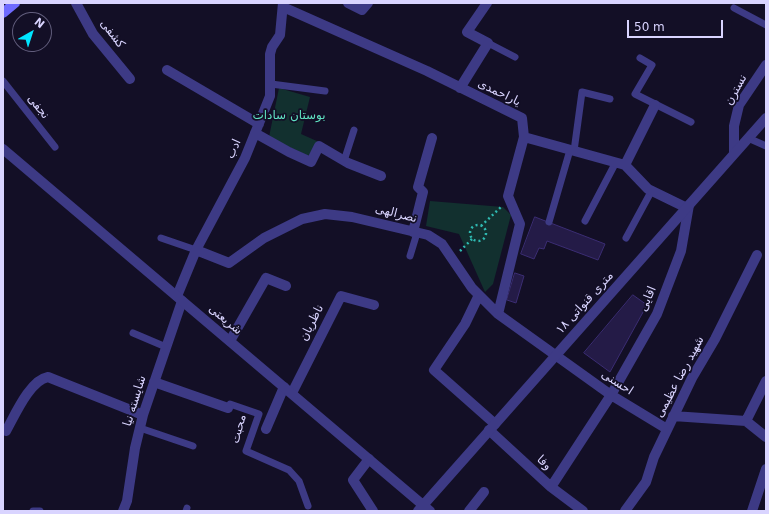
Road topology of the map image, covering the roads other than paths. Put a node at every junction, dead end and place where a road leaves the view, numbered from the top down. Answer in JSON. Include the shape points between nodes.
{"nodes":[{"id":1,"x":15,"y":3,"type":"edge"},
{"id":2,"x":76,"y":3,"type":"edge"},
{"id":3,"x":348,"y":3,"type":"edge"},
{"id":4,"x":368,"y":3,"type":"edge"},
{"id":5,"x":487,"y":3,"type":"edge"},
{"id":6,"x":283,"y":5,"type":"edge"},
{"id":7,"x":734,"y":8,"type":"dead end"},
{"id":8,"x":3,"y":14,"type":"edge"},
{"id":9,"x":766,"y":25,"type":"edge"},
{"id":10,"x":488,"y":43,"type":"junction"},
{"id":11,"x":515,"y":57,"type":"dead end"},
{"id":12,"x":640,"y":58,"type":"dead end"},
{"id":13,"x":766,"y":65,"type":"edge"},
{"id":14,"x":168,"y":70,"type":"dead end"},
{"id":15,"x":130,"y":79,"type":"dead end"},
{"id":16,"x":3,"y":81,"type":"edge"},
{"id":17,"x":271,"y":84,"type":"junction"},
{"id":18,"x":460,"y":88,"type":"junction"},
{"id":19,"x":325,"y":91,"type":"dead end"},
{"id":20,"x":610,"y":99,"type":"dead end"},
{"id":21,"x":655,"y":104,"type":"junction"},
{"id":22,"x":766,"y":118,"type":"edge"},
{"id":23,"x":691,"y":122,"type":"dead end"},
{"id":24,"x":257,"y":129,"type":"junction"},
{"id":25,"x":354,"y":130,"type":"dead end"},
{"id":26,"x":524,"y":137,"type":"junction"},
{"id":27,"x":432,"y":138,"type":"dead end"},
{"id":28,"x":748,"y":138,"type":"junction"},
{"id":29,"x":766,"y":146,"type":"edge"},
{"id":30,"x":55,"y":147,"type":"dead end"},
{"id":31,"x":3,"y":149,"type":"edge"},
{"id":32,"x":572,"y":150,"type":"junction"},
{"id":33,"x":734,"y":154,"type":"junction"},
{"id":34,"x":344,"y":161,"type":"junction"},
{"id":35,"x":620,"y":164,"type":"junction"},
{"id":36,"x":381,"y":176,"type":"dead end"},
{"id":37,"x":652,"y":190,"type":"junction"},
{"id":38,"x":688,"y":206,"type":"junction"},
{"id":39,"x":585,"y":220,"type":"dead end"},
{"id":40,"x":549,"y":222,"type":"dead end"},
{"id":41,"x":415,"y":233,"type":"junction"},
{"id":42,"x":161,"y":238,"type":"dead end"},
{"id":43,"x":626,"y":238,"type":"dead end"},
{"id":44,"x":196,"y":250,"type":"junction"},
{"id":45,"x":757,"y":255,"type":"dead end"},
{"id":46,"x":410,"y":256,"type":"dead end"},
{"id":47,"x":286,"y":286,"type":"dead end"},
{"id":48,"x":479,"y":295,"type":"junction"},
{"id":49,"x":180,"y":299,"type":"junction"},
{"id":50,"x":374,"y":305,"type":"dead end"},
{"id":51,"x":498,"y":314,"type":"junction"},
{"id":52,"x":133,"y":333,"type":"dead end"},
{"id":53,"x":230,"y":341,"type":"junction"},
{"id":54,"x":166,"y":347,"type":"junction"},
{"id":55,"x":555,"y":356,"type":"junction"},
{"id":56,"x":766,"y":381,"type":"edge"},
{"id":57,"x":154,"y":382,"type":"junction"},
{"id":58,"x":288,"y":390,"type":"junction"},
{"id":59,"x":611,"y":395,"type":"junction"},
{"id":60,"x":228,"y":408,"type":"joint"},
{"id":61,"x":143,"y":415,"type":"junction"},
{"id":62,"x":673,"y":416,"type":"junction"},
{"id":63,"x":746,"y":421,"type":"junction"},
{"id":64,"x":492,"y":427,"type":"junction"},
{"id":65,"x":140,"y":428,"type":"junction"},
{"id":66,"x":266,"y":429,"type":"dead end"},
{"id":67,"x":667,"y":429,"type":"junction"},
{"id":68,"x":6,"y":431,"type":"dead end"},
{"id":69,"x":766,"y":437,"type":"edge"},
{"id":70,"x":193,"y":446,"type":"dead end"},
{"id":71,"x":369,"y":459,"type":"junction"},
{"id":72,"x":766,"y":469,"type":"edge"},
{"id":73,"x":551,"y":487,"type":"junction"},
{"id":74,"x":484,"y":492,"type":"dead end"},
{"id":75,"x":308,"y":506,"type":"dead end"},
{"id":76,"x":424,"y":509,"type":"edge"},
{"id":77,"x":33,"y":511,"type":"edge"},
{"id":78,"x":40,"y":511,"type":"edge"},
{"id":79,"x":123,"y":511,"type":"edge"},
{"id":80,"x":373,"y":511,"type":"edge"},
{"id":81,"x":469,"y":511,"type":"edge"},
{"id":82,"x":583,"y":511,"type":"edge"},
{"id":83,"x":625,"y":511,"type":"edge"},
{"id":84,"x":752,"y":511,"type":"edge"}],
"edges":[{"from":1,"to":8,"type":"main road"},
{"from":2,"to":15,"type":"street","name":"کشفی","via":[[93,34]]},
{"from":3,"to":4,"type":"street","via":[[362,10]]},
{"from":5,"to":10,"type":"street","via":[[467,32]]},
{"from":6,"to":17,"type":"street","name":"ادب","via":[[280,35],[270,54]]},
{"from":6,"to":18,"type":"street","name":"یاراحمدی"},
{"from":7,"to":9,"type":"lane"},
{"from":10,"to":11,"type":"lane"},
{"from":10,"to":18,"type":"street"},
{"from":12,"to":21,"type":"lane","via":[[652,65],[635,94]]},
{"from":13,"to":33,"type":"street","name":"نسترن","via":[[739,105],[734,126]]},
{"from":14,"to":24,"type":"street"},
{"from":16,"to":30,"type":"lane","name":"نجفی"},
{"from":17,"to":19,"type":"lane"},
{"from":17,"to":24,"type":"street","name":"ادب","via":[[270,96]]},
{"from":18,"to":26,"type":"street","name":"یاراحمدی","via":[[522,118]]},
{"from":20,"to":32,"type":"lane","via":[[582,92]]},
{"from":21,"to":23,"type":"lane"},
{"from":21,"to":35,"type":"street"},
{"from":22,"to":28,"type":"street","name":"۱۸ متری قنواتی"},
{"from":24,"to":34,"type":"street","via":[[289,152],[311,162],[319,146]]},
{"from":24,"to":44,"type":"street","name":"ادب","via":[[245,158]]},
{"from":25,"to":34,"type":"lane"},
{"from":26,"to":32,"type":"street"},
{"from":26,"to":51,"type":"street","via":[[508,196],[520,224]]},
{"from":27,"to":41,"type":"street","via":[[418,187],[423,192]]},
{"from":28,"to":29,"type":"lane"},
{"from":28,"to":33,"type":"street","name":"۱۸ متری قنواتی"},
{"from":31,"to":49,"type":"street","name":"شریعتی"},
{"from":32,"to":35,"type":"street"},
{"from":32,"to":40,"type":"lane"},
{"from":33,"to":38,"type":"street","name":"۱۸ متری قنواتی"},
{"from":34,"to":36,"type":"street"},
{"from":35,"to":37,"type":"street"},
{"from":35,"to":39,"type":"lane"},
{"from":37,"to":38,"type":"street"},
{"from":37,"to":43,"type":"lane"},
{"from":38,"to":55,"type":"street","name":"۱۸ متری قنواتی"},
{"from":38,"to":59,"type":"street","name":"اقایی","via":[[682,251],[657,314]]},
{"from":41,"to":44,"type":"street","name":"نصرالهی","via":[[352,216],[325,214],[302,219],[264,238],[229,263]]},
{"from":41,"to":46,"type":"lane"},
{"from":41,"to":48,"type":"street","name":"نصرالهی","via":[[428,235],[442,244]]},
{"from":42,"to":44,"type":"lane"},
{"from":44,"to":49,"type":"street","name":"ادب"},
{"from":45,"to":62,"type":"street","name":"شهید رضا عظیمی"},
{"from":47,"to":53,"type":"street","via":[[266,278]]},
{"from":48,"to":51,"type":"street","name":"نصرالهی"},
{"from":48,"to":64,"type":"street","name":"وفا","via":[[465,324],[434,370]]},
{"from":49,"to":53,"type":"street","name":"شریعتی"},
{"from":49,"to":54,"type":"street","name":"شایسته نیا"},
{"from":50,"to":58,"type":"street","name":"ناظریان","via":[[341,296]]},
{"from":51,"to":55,"type":"street","name":"نصرالهی"},
{"from":52,"to":54,"type":"lane"},
{"from":53,"to":58,"type":"street","name":"شریعتی"},
{"from":54,"to":57,"type":"street","name":"شایسته نیا"},
{"from":55,"to":59,"type":"street","name":"احسنی"},
{"from":55,"to":64,"type":"street","name":"۱۸ متری قنواتی"},
{"from":56,"to":63,"type":"street"},
{"from":57,"to":60,"type":"street","name":"محبت"},
{"from":57,"to":61,"type":"street","name":"شایسته نیا"},
{"from":58,"to":66,"type":"street"},
{"from":58,"to":71,"type":"street","name":"شریعتی"},
{"from":59,"to":67,"type":"street","name":"احسنی"},
{"from":59,"to":73,"type":"street","name":"اقایی"},
{"from":60,"to":75,"type":"lane","name":"محبت","via":[[230,404],[259,414],[246,451],[288,470],[299,481]]},
{"from":61,"to":65,"type":"street","name":"شایسته نیا"},
{"from":61,"to":68,"type":"street","via":[[48,378],[41,378]]},
{"from":62,"to":63,"type":"street"},
{"from":62,"to":67,"type":"street","name":"شهید رضا عظیمی"},
{"from":63,"to":69,"type":"street"},
{"from":64,"to":73,"type":"street","name":"وفا"},
{"from":64,"to":76,"type":"street","name":"۱۸ متری قنواتی"},
{"from":65,"to":70,"type":"lane"},
{"from":65,"to":79,"type":"street","name":"شایسته نیا"},
{"from":67,"to":83,"type":"street","name":"شهید رضا عظیمی","via":[[646,482]]},
{"from":71,"to":76,"type":"street","name":"شریعتی"},
{"from":71,"to":80,"type":"street","via":[[353,480]]},
{"from":72,"to":84,"type":"street"},
{"from":73,"to":82,"type":"street","name":"وفا"},
{"from":74,"to":81,"type":"street"},
{"from":77,"to":78,"type":"lane"}]}
